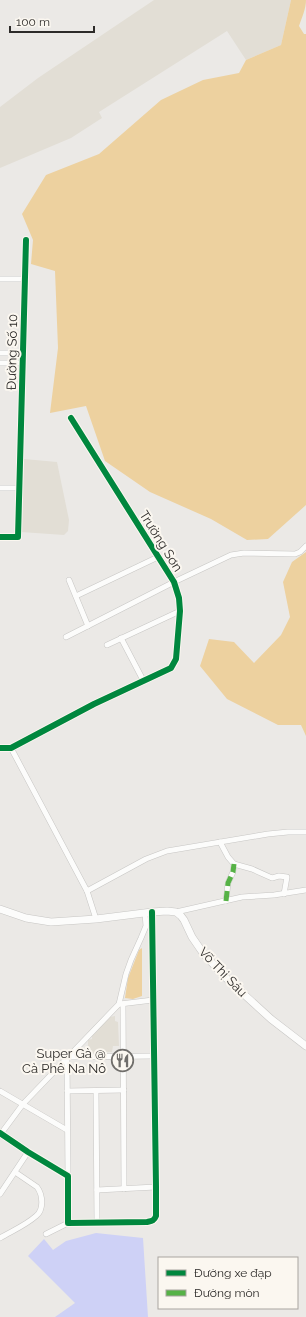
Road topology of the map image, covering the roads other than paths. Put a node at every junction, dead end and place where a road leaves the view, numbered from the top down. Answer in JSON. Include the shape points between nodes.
{"nodes":[{"id":1,"x":26,"y":240,"type":"dead end"},
{"id":2,"x":0,"y":279,"type":"edge"},
{"id":3,"x":25,"y":279,"type":"junction"},
{"id":4,"x":0,"y":353,"type":"edge"},
{"id":5,"x":23,"y":353,"type":"junction"},
{"id":6,"x":0,"y":363,"type":"edge"},
{"id":7,"x":23,"y":363,"type":"junction"},
{"id":8,"x":71,"y":418,"type":"dead end"},
{"id":9,"x":0,"y":488,"type":"edge"},
{"id":10,"x":20,"y":488,"type":"junction"},
{"id":11,"x":0,"y":537,"type":"edge"},
{"id":12,"x":306,"y":546,"type":"edge"},
{"id":13,"x":158,"y":557,"type":"junction"},
{"id":14,"x":69,"y":580,"type":"dead end"},
{"id":15,"x":174,"y":582,"type":"junction"},
{"id":16,"x":76,"y":596,"type":"junction"},
{"id":17,"x":180,"y":612,"type":"junction"},
{"id":18,"x":88,"y":626,"type":"junction"},
{"id":19,"x":66,"y":637,"type":"dead end"},
{"id":20,"x":121,"y":638,"type":"junction"},
{"id":21,"x":107,"y":645,"type":"dead end"},
{"id":22,"x":143,"y":680,"type":"junction"},
{"id":23,"x":0,"y":748,"type":"edge"},
{"id":24,"x":11,"y":748,"type":"junction"},
{"id":25,"x":306,"y":832,"type":"edge"},
{"id":26,"x":220,"y":842,"type":"junction"},
{"id":27,"x":234,"y":864,"type":"junction"},
{"id":28,"x":306,"y":890,"type":"edge"},
{"id":29,"x":87,"y":891,"type":"junction"},
{"id":30,"x":284,"y":894,"type":"junction"},
{"id":31,"x":226,"y":901,"type":"junction"},
{"id":32,"x":0,"y":909,"type":"edge"},
{"id":33,"x":148,"y":912,"type":"junction"},
{"id":34,"x":176,"y":912,"type":"junction"},
{"id":35,"x":96,"y":919,"type":"junction"},
{"id":36,"x":153,"y":1000,"type":"junction"},
{"id":37,"x":121,"y":1004,"type":"junction"},
{"id":38,"x":306,"y":1046,"type":"edge"},
{"id":39,"x":154,"y":1056,"type":"junction"},
{"id":40,"x":67,"y":1057,"type":"junction"},
{"id":41,"x":124,"y":1057,"type":"junction"},
{"id":42,"x":124,"y":1090,"type":"junction"},
{"id":43,"x":0,"y":1091,"type":"edge"},
{"id":44,"x":67,"y":1091,"type":"junction"},
{"id":45,"x":96,"y":1091,"type":"junction"},
{"id":46,"x":23,"y":1104,"type":"junction"},
{"id":47,"x":67,"y":1130,"type":"junction"},
{"id":48,"x":0,"y":1134,"type":"edge"},
{"id":49,"x":28,"y":1152,"type":"junction"},
{"id":50,"x":15,"y":1172,"type":"junction"},
{"id":51,"x":68,"y":1176,"type":"junction"},
{"id":52,"x":156,"y":1187,"type":"junction"},
{"id":53,"x":124,"y":1189,"type":"junction"},
{"id":54,"x":97,"y":1190,"type":"junction"},
{"id":55,"x":0,"y":1194,"type":"edge"},
{"id":56,"x":68,"y":1223,"type":"junction"},
{"id":57,"x":97,"y":1223,"type":"junction"},
{"id":58,"x":46,"y":1234,"type":"dead end"},
{"id":59,"x":0,"y":1238,"type":"edge"}],
"edges":[{"from":1,"to":3,"type":"street","name":"Đường Số 10"},
{"from":2,"to":3,"type":"street"},
{"from":3,"to":5,"type":"street","name":"Đường Số 10"},
{"from":4,"to":5,"type":"street"},
{"from":5,"to":7,"type":"street","name":"Đường Số 10"},
{"from":6,"to":7,"type":"street"},
{"from":7,"to":10,"type":"street","name":"Đường Số 10"},
{"from":8,"to":13,"type":"street","name":"Trường Sơn"},
{"from":9,"to":10,"type":"street"},
{"from":10,"to":11,"type":"street","name":"Đường Số 10","via":[[18,537]]},
{"from":12,"to":15,"type":"street","via":[[295,554],[232,555]]},
{"from":13,"to":15,"type":"street","name":"Trường Sơn"},
{"from":13,"to":16,"type":"street"},
{"from":14,"to":16,"type":"street"},
{"from":15,"to":17,"type":"street","name":"Trường Sơn"},
{"from":15,"to":18,"type":"street"},
{"from":16,"to":18,"type":"street"},
{"from":17,"to":20,"type":"street"},
{"from":17,"to":22,"type":"street","name":"Trường Sơn","via":[[175,662],[171,668]]},
{"from":18,"to":19,"type":"street"},
{"from":20,"to":21,"type":"street"},
{"from":20,"to":22,"type":"street"},
{"from":22,"to":24,"type":"street","name":"Trường Sơn"},
{"from":23,"to":24,"type":"street","name":"Trường Sơn"},
{"from":24,"to":29,"type":"street"},
{"from":25,"to":26,"type":"street","via":[[268,834]]},
{"from":26,"to":27,"type":"street"},
{"from":26,"to":29,"type":"street","via":[[158,854]]},
{"from":27,"to":30,"type":"street","via":[[272,878],[287,877]]},
{"from":27,"to":31,"type":"street"},
{"from":28,"to":30,"type":"street"},
{"from":29,"to":35,"type":"street"},
{"from":30,"to":31,"type":"street","via":[[242,897]]},
{"from":31,"to":34,"type":"street"},
{"from":32,"to":35,"type":"main road","via":[[39,921]]},
{"from":33,"to":34,"type":"main road"},
{"from":33,"to":35,"type":"main road"},
{"from":33,"to":36,"type":"street"},
{"from":33,"to":37,"type":"street","via":[[146,926],[128,967]]},
{"from":34,"to":38,"type":"main road","name":"Võ Thị Sáu","via":[[212,963],[271,1019]]},
{"from":36,"to":37,"type":"street"},
{"from":36,"to":39,"type":"street"},
{"from":37,"to":40,"type":"street"},
{"from":37,"to":41,"type":"street"},
{"from":39,"to":41,"type":"street"},
{"from":39,"to":52,"type":"street"},
{"from":40,"to":41,"type":"street"},
{"from":40,"to":44,"type":"street"},
{"from":40,"to":46,"type":"street"},
{"from":41,"to":42,"type":"street"},
{"from":42,"to":45,"type":"street"},
{"from":42,"to":53,"type":"street"},
{"from":43,"to":46,"type":"street"},
{"from":44,"to":45,"type":"street"},
{"from":44,"to":47,"type":"street"},
{"from":45,"to":54,"type":"street"},
{"from":46,"to":47,"type":"street"},
{"from":46,"to":48,"type":"street"},
{"from":47,"to":51,"type":"street"},
{"from":48,"to":49,"type":"street"},
{"from":49,"to":50,"type":"street"},
{"from":49,"to":51,"type":"street"},
{"from":50,"to":55,"type":"street"},
{"from":50,"to":59,"type":"street","via":[[39,1190],[40,1212]]},
{"from":51,"to":56,"type":"street"},
{"from":52,"to":53,"type":"street"},
{"from":52,"to":57,"type":"street","via":[[155,1220]]},
{"from":53,"to":54,"type":"street"},
{"from":54,"to":57,"type":"street"},
{"from":56,"to":57,"type":"street"},
{"from":56,"to":58,"type":"street"}]}
